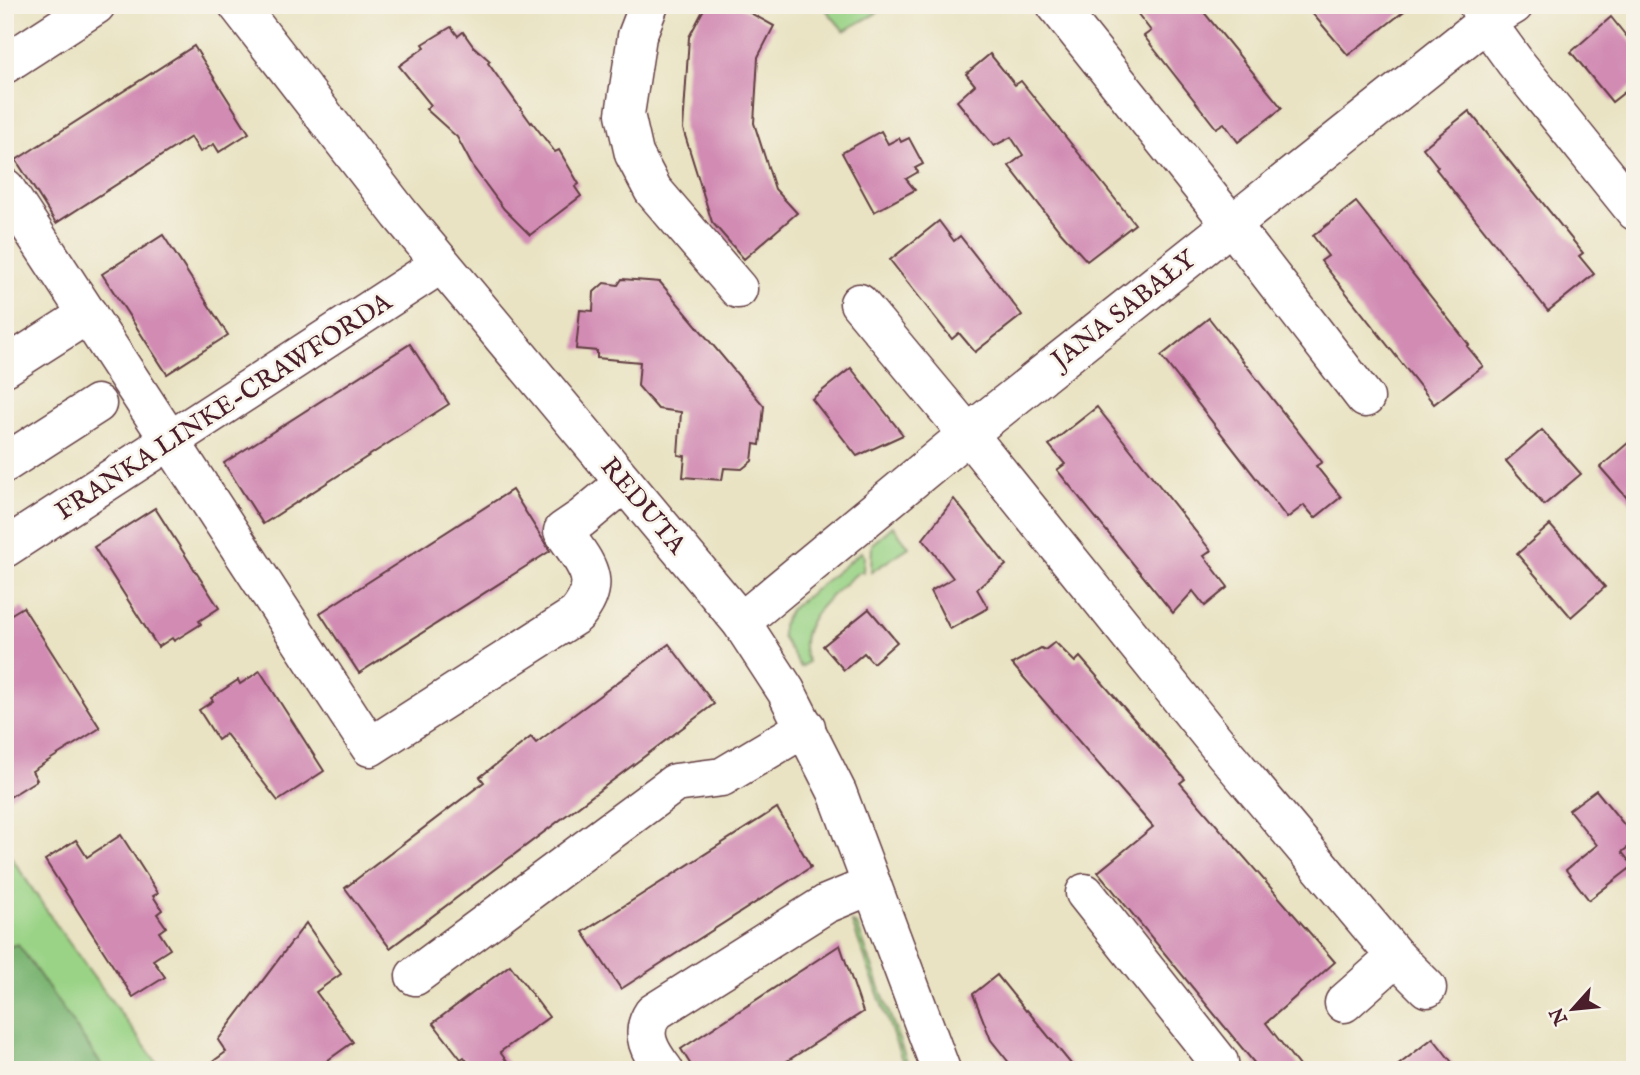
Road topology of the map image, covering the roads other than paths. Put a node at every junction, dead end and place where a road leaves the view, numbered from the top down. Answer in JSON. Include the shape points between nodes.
{"nodes":[{"id":1,"x":96,"y":5,"type":"edge"},
{"id":2,"x":239,"y":5,"type":"edge"},
{"id":3,"x":649,"y":5,"type":"edge"},
{"id":4,"x":1056,"y":5,"type":"edge"},
{"id":5,"x":1493,"y":11,"type":"edge"},
{"id":6,"x":5,"y":64,"type":"edge"},
{"id":7,"x":5,"y":188,"type":"edge"},
{"id":8,"x":1635,"y":211,"type":"edge"},
{"id":9,"x":1231,"y":224,"type":"junction"},
{"id":10,"x":441,"y":264,"type":"junction"},
{"id":11,"x":738,"y":289,"type":"dead end"},
{"id":12,"x":859,"y":303,"type":"dead end"},
{"id":13,"x":88,"y":314,"type":"junction"},
{"id":14,"x":5,"y":367,"type":"edge"},
{"id":15,"x":1364,"y":398,"type":"dead end"},
{"id":16,"x":97,"y":404,"type":"dead end"},
{"id":17,"x":968,"y":433,"type":"junction"},
{"id":18,"x":172,"y":441,"type":"junction"},
{"id":19,"x":5,"y":463,"type":"edge"},
{"id":20,"x":624,"y":483,"type":"junction"},
{"id":21,"x":5,"y":548,"type":"edge"},
{"id":22,"x":741,"y":622,"type":"junction"},
{"id":23,"x":806,"y":727,"type":"junction"},
{"id":24,"x":872,"y":885,"type":"junction"},
{"id":25,"x":1085,"y":894,"type":"dead end"},
{"id":26,"x":1396,"y":957,"type":"junction"},
{"id":27,"x":415,"y":976,"type":"dead end"},
{"id":28,"x":1427,"y":988,"type":"dead end"},
{"id":29,"x":1344,"y":1003,"type":"dead end"},
{"id":30,"x":664,"y":1070,"type":"edge"},
{"id":31,"x":941,"y":1070,"type":"edge"},
{"id":32,"x":1220,"y":1070,"type":"edge"}],
"edges":[{"from":1,"to":6,"type":"street"},
{"from":2,"to":10,"type":"street","name":"REDUTA"},
{"from":3,"to":11,"type":"street","via":[[637,36],[625,114],[634,154],[653,190]]},
{"from":4,"to":9,"type":"street"},
{"from":5,"to":8,"type":"street","via":[[1515,62]]},
{"from":5,"to":9,"type":"street","name":"JANA SABAŁY"},
{"from":7,"to":13,"type":"street"},
{"from":9,"to":15,"type":"street"},
{"from":9,"to":17,"type":"street","name":"JANA SABAŁY"},
{"from":10,"to":18,"type":"street","name":"FRANKA LINKE-CRAWFORDA"},
{"from":10,"to":20,"type":"street","name":"REDUTA"},
{"from":12,"to":17,"type":"street"},
{"from":13,"to":14,"type":"street"},
{"from":13,"to":18,"type":"street"},
{"from":16,"to":19,"type":"street"},
{"from":17,"to":22,"type":"street","name":"JANA SABAŁY"},
{"from":17,"to":26,"type":"street","via":[[1223,751]]},
{"from":18,"to":20,"type":"street","via":[[370,747],[576,615],[588,601],[591,586],[588,569],[563,531]]},
{"from":18,"to":21,"type":"street","name":"FRANKA LINKE-CRAWFORDA"},
{"from":20,"to":22,"type":"street","name":"REDUTA"},
{"from":22,"to":23,"type":"street","name":"REDUTA"},
{"from":23,"to":24,"type":"street","name":"REDUTA","via":[[838,792]]},
{"from":23,"to":27,"type":"street","via":[[722,777],[674,783]]},
{"from":24,"to":30,"type":"street","via":[[826,904],[653,1013],[646,1041]]},
{"from":24,"to":31,"type":"street","name":"REDUTA"},
{"from":25,"to":32,"type":"street","via":[[1219,1062]]},
{"from":26,"to":28,"type":"street"},
{"from":26,"to":29,"type":"street"}]}
